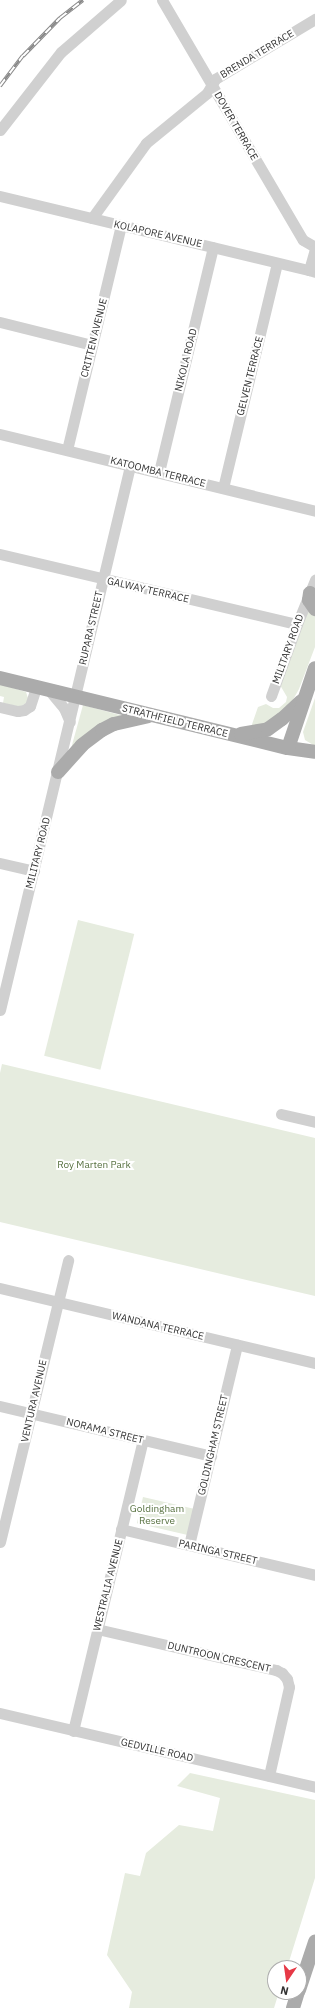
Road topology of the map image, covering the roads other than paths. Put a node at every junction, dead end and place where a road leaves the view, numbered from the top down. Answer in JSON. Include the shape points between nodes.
{"nodes":[{"id":1,"x":121,"y":0,"type":"edge"},
{"id":2,"x":162,"y":0,"type":"edge"},
{"id":3,"x":315,"y":19,"type":"edge"},
{"id":4,"x":211,"y":84,"type":"junction"},
{"id":5,"x":0,"y":130,"type":"edge"},
{"id":6,"x":0,"y":196,"type":"edge"},
{"id":7,"x":92,"y":218,"type":"junction"},
{"id":8,"x":121,"y":226,"type":"junction"},
{"id":9,"x":213,"y":247,"type":"junction"},
{"id":10,"x":315,"y":248,"type":"edge"},
{"id":11,"x":277,"y":263,"type":"junction"},
{"id":12,"x":312,"y":271,"type":"edge"},
{"id":13,"x":0,"y":322,"type":"edge"},
{"id":14,"x":92,"y":345,"type":"junction"},
{"id":15,"x":0,"y":434,"type":"edge"},
{"id":16,"x":67,"y":450,"type":"junction"},
{"id":17,"x":130,"y":466,"type":"junction"},
{"id":18,"x":158,"y":472,"type":"junction"},
{"id":19,"x":223,"y":488,"type":"junction"},
{"id":20,"x":315,"y":511,"type":"edge"},
{"id":21,"x":0,"y":554,"type":"edge"},
{"id":22,"x":103,"y":579,"type":"junction"},
{"id":23,"x":312,"y":587,"type":"edge"},
{"id":24,"x":315,"y":609,"type":"edge"},
{"id":25,"x":296,"y":624,"type":"junction"},
{"id":26,"x":315,"y":668,"type":"edge"},
{"id":27,"x":0,"y":678,"type":"edge"},
{"id":28,"x":42,"y":688,"type":"junction"},
{"id":29,"x":76,"y":696,"type":"junction"},
{"id":30,"x":271,"y":696,"type":"dead end"},
{"id":31,"x":304,"y":698,"type":"junction"},
{"id":32,"x":0,"y":707,"type":"edge"},
{"id":33,"x":153,"y":715,"type":"junction"},
{"id":34,"x":70,"y":722,"type":"junction"},
{"id":35,"x":234,"y":735,"type":"junction"},
{"id":36,"x":288,"y":748,"type":"junction"},
{"id":37,"x":315,"y":752,"type":"edge"},
{"id":38,"x":58,"y":772,"type":"junction"},
{"id":39,"x":0,"y":863,"type":"edge"},
{"id":40,"x":34,"y":870,"type":"junction"},
{"id":41,"x":0,"y":1010,"type":"edge"},
{"id":42,"x":281,"y":1114,"type":"dead end"},
{"id":43,"x":315,"y":1122,"type":"edge"},
{"id":44,"x":68,"y":1260,"type":"dead end"},
{"id":45,"x":0,"y":1288,"type":"edge"},
{"id":46,"x":58,"y":1302,"type":"junction"},
{"id":47,"x":238,"y":1345,"type":"junction"},
{"id":48,"x":315,"y":1363,"type":"edge"},
{"id":49,"x":0,"y":1406,"type":"edge"},
{"id":50,"x":31,"y":1413,"type":"junction"},
{"id":51,"x":143,"y":1440,"type":"junction"},
{"id":52,"x":211,"y":1456,"type":"junction"},
{"id":53,"x":121,"y":1529,"type":"junction"},
{"id":54,"x":0,"y":1542,"type":"edge"},
{"id":55,"x":190,"y":1545,"type":"junction"},
{"id":56,"x":315,"y":1575,"type":"edge"},
{"id":57,"x":97,"y":1629,"type":"junction"},
{"id":58,"x":0,"y":1714,"type":"edge"},
{"id":59,"x":73,"y":1731,"type":"junction"},
{"id":60,"x":269,"y":1776,"type":"junction"},
{"id":61,"x":315,"y":1787,"type":"edge"},
{"id":62,"x":315,"y":1942,"type":"edge"},
{"id":63,"x":307,"y":1966,"type":"edge"}],
"edges":[{"from":1,"to":5,"type":"street","via":[[55,59]]},
{"from":2,"to":4,"type":"street","name":"DOVER TERRACE"},
{"from":3,"to":4,"type":"street","name":"BRENDA TERRACE","via":[[215,79]]},
{"from":4,"to":7,"type":"street","name":"BRENDA TERRACE","via":[[207,93],[146,144]]},
{"from":4,"to":10,"type":"street","name":"DOVER TERRACE","via":[[303,240]]},
{"from":6,"to":7,"type":"street","name":"KOLAPORE AVENUE"},
{"from":7,"to":8,"type":"street","name":"KOLAPORE AVENUE"},
{"from":8,"to":9,"type":"street","name":"KOLAPORE AVENUE"},
{"from":8,"to":14,"type":"street","name":"CRITTEN AVENUE"},
{"from":9,"to":11,"type":"street","name":"KOLAPORE AVENUE"},
{"from":9,"to":18,"type":"street","name":"NIKOLA ROAD"},
{"from":10,"to":12,"type":"street","name":"DOVER TERRACE"},
{"from":11,"to":12,"type":"street","name":"KOLAPORE AVENUE"},
{"from":11,"to":19,"type":"street","name":"GELVEN TERRACE"},
{"from":13,"to":14,"type":"street"},
{"from":14,"to":16,"type":"street","name":"CRITTEN AVENUE"},
{"from":15,"to":16,"type":"street","name":"KATOOMBA TERRACE"},
{"from":16,"to":17,"type":"street","name":"KATOOMBA TERRACE"},
{"from":17,"to":18,"type":"street","name":"KATOOMBA TERRACE"},
{"from":17,"to":22,"type":"street","name":"RUPARA STREET"},
{"from":18,"to":19,"type":"street","name":"KATOOMBA TERRACE"},
{"from":19,"to":20,"type":"street","name":"KATOOMBA TERRACE"},
{"from":21,"to":22,"type":"street","name":"GALWAY TERRACE"},
{"from":22,"to":25,"type":"street","name":"GALWAY TERRACE"},
{"from":22,"to":29,"type":"street","name":"RUPARA STREET"},
{"from":23,"to":24,"type":"main road","via":[[309,600]]},
{"from":23,"to":25,"type":"street","name":"MILITARY ROAD"},
{"from":25,"to":30,"type":"street","name":"MILITARY ROAD"},
{"from":26,"to":31,"type":"main road"},
{"from":27,"to":28,"type":"main road","name":"STRATHFIELD TERRACE"},
{"from":28,"to":29,"type":"main road","name":"STRATHFIELD TERRACE"},
{"from":28,"to":32,"type":"street","via":[[30,706],[24,710]]},
{"from":28,"to":34,"type":"street","via":[[64,708]]},
{"from":29,"to":33,"type":"main road","name":"STRATHFIELD TERRACE"},
{"from":29,"to":34,"type":"street","name":"MILITARY ROAD"},
{"from":31,"to":35,"type":"main road","via":[[268,729]]},
{"from":31,"to":36,"type":"main road"},
{"from":33,"to":35,"type":"main road","name":"STRATHFIELD TERRACE"},
{"from":33,"to":38,"type":"main road","via":[[114,724],[102,730],[82,745]]},
{"from":34,"to":38,"type":"street","name":"MILITARY ROAD"},
{"from":35,"to":36,"type":"main road","name":"STRATHFIELD TERRACE"},
{"from":36,"to":37,"type":"main road","name":"STRATHFIELD TERRACE"},
{"from":38,"to":40,"type":"street","name":"MILITARY ROAD"},
{"from":39,"to":40,"type":"street"},
{"from":40,"to":41,"type":"street","name":"MILITARY ROAD"},
{"from":42,"to":43,"type":"street"},
{"from":44,"to":46,"type":"street","name":"VENTURA AVENUE"},
{"from":45,"to":46,"type":"street","name":"WANDANA TERRACE"},
{"from":46,"to":47,"type":"street","name":"WANDANA TERRACE"},
{"from":46,"to":50,"type":"street","name":"VENTURA AVENUE"},
{"from":47,"to":48,"type":"street","name":"WANDANA TERRACE"},
{"from":47,"to":52,"type":"street","name":"GOLDINGHAM STREET"},
{"from":49,"to":50,"type":"street","name":"NORAMA STREET"},
{"from":50,"to":51,"type":"street","name":"NORAMA STREET"},
{"from":50,"to":54,"type":"street","name":"VENTURA AVENUE"},
{"from":51,"to":52,"type":"street","name":"NORAMA STREET"},
{"from":51,"to":53,"type":"street","name":"WESTRALIA AVENUE"},
{"from":52,"to":55,"type":"street","name":"GOLDINGHAM STREET"},
{"from":53,"to":55,"type":"street","name":"PARINGA STREET"},
{"from":53,"to":57,"type":"street","name":"WESTRALIA AVENUE"},
{"from":55,"to":56,"type":"street","name":"PARINGA STREET"},
{"from":57,"to":59,"type":"street","name":"WESTRALIA AVENUE"},
{"from":57,"to":60,"type":"street","name":"DUNTROON CRESCENT","via":[[282,1673],[289,1687]]},
{"from":58,"to":59,"type":"street","name":"GEDVILLE ROAD"},
{"from":59,"to":60,"type":"street","name":"GEDVILLE ROAD"},
{"from":60,"to":61,"type":"street","name":"GEDVILLE ROAD"},
{"from":62,"to":63,"type":"main road"}]}
